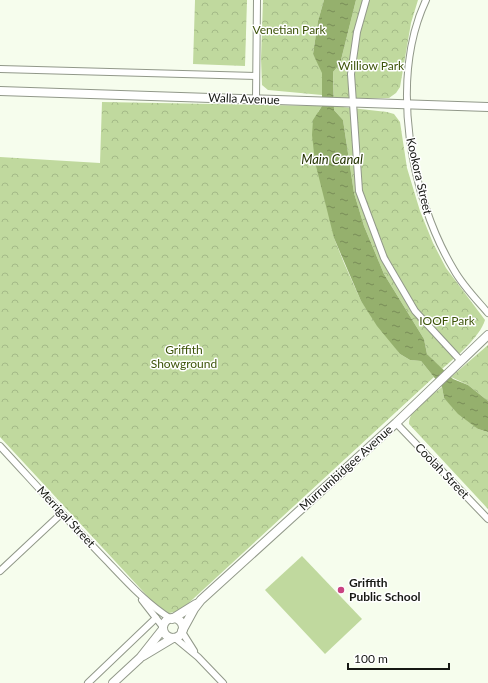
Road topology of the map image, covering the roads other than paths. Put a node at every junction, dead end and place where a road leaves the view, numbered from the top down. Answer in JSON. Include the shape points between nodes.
{"nodes":[{"id":1,"x":258,"y":0,"type":"edge"},
{"id":2,"x":366,"y":0,"type":"edge"},
{"id":3,"x":426,"y":0,"type":"edge"},
{"id":4,"x":0,"y":69,"type":"edge"},
{"id":5,"x":256,"y":76,"type":"junction"},
{"id":6,"x":0,"y":91,"type":"edge"},
{"id":7,"x":256,"y":100,"type":"junction"},
{"id":8,"x":352,"y":103,"type":"junction"},
{"id":9,"x":406,"y":104,"type":"junction"},
{"id":10,"x":488,"y":107,"type":"edge"},
{"id":11,"x":488,"y":313,"type":"edge"},
{"id":12,"x":488,"y":334,"type":"edge"},
{"id":13,"x":460,"y":360,"type":"junction"},
{"id":14,"x":396,"y":423,"type":"junction"},
{"id":15,"x":0,"y":446,"type":"edge"},
{"id":16,"x":60,"y":514,"type":"junction"},
{"id":17,"x":488,"y":519,"type":"edge"},
{"id":18,"x":0,"y":572,"type":"edge"},
{"id":19,"x":132,"y":587,"type":"junction"},
{"id":20,"x":201,"y":600,"type":"junction"},
{"id":21,"x":156,"y":618,"type":"junction"},
{"id":22,"x":171,"y":619,"type":"junction"},
{"id":23,"x":163,"y":628,"type":"junction"},
{"id":24,"x":182,"y":632,"type":"junction"},
{"id":25,"x":174,"y":638,"type":"junction"},
{"id":26,"x":198,"y":657,"type":"junction"},
{"id":27,"x":140,"y":658,"type":"junction"},
{"id":28,"x":88,"y":683,"type":"edge"},
{"id":29,"x":113,"y":683,"type":"edge"},
{"id":30,"x":223,"y":683,"type":"edge"}],
"edges":[{"from":1,"to":5,"type":"street"},
{"from":2,"to":8,"type":"street","via":[[357,32],[351,74]]},
{"from":3,"to":9,"type":"street","name":"Kookora Street","via":[[419,14],[413,43]]},
{"from":4,"to":5,"type":"street","name":"Walla Avenue"},
{"from":5,"to":7,"type":"street"},
{"from":6,"to":7,"type":"street","name":"Walla Avenue"},
{"from":7,"to":8,"type":"street","name":"Walla Avenue"},
{"from":8,"to":9,"type":"street","name":"Walla Avenue"},
{"from":8,"to":13,"type":"street","via":[[359,191],[384,258],[416,311]]},
{"from":9,"to":10,"type":"street","name":"Walla Avenue"},
{"from":9,"to":11,"type":"street","name":"Kookora Street","via":[[413,158],[431,224],[455,271]]},
{"from":12,"to":13,"type":"street","name":"Murrumbidgee Avenue"},
{"from":13,"to":14,"type":"street","name":"Murrumbidgee Avenue"},
{"from":14,"to":17,"type":"street","name":"Coolah Street"},
{"from":14,"to":20,"type":"street","name":"Murrumbidgee Avenue"},
{"from":15,"to":16,"type":"street","name":"Merrigal Street"},
{"from":16,"to":18,"type":"street"},
{"from":16,"to":19,"type":"street","name":"Merrigal Street"},
{"from":19,"to":21,"type":"street","name":"Merrigal Street"},
{"from":19,"to":22,"type":"street","name":"Merrigal Street","via":[[158,611]]},
{"from":20,"to":22,"type":"street","name":"Murrumbidgee Avenue"},
{"from":20,"to":24,"type":"street","name":"Murrumbidgee Avenue"},
{"from":21,"to":23,"type":"street","name":"Merrigal Street"},
{"from":21,"to":28,"type":"street"},
{"from":22,"to":23,"type":"street","via":[[166,621]]},
{"from":22,"to":24,"type":"street","via":[[180,622]]},
{"from":23,"to":25,"type":"street","via":[[165,634]]},
{"from":23,"to":27,"type":"street"},
{"from":24,"to":25,"type":"street"},
{"from":24,"to":26,"type":"street"},
{"from":25,"to":26,"type":"street"},
{"from":25,"to":27,"type":"street"},
{"from":26,"to":30,"type":"street"},
{"from":27,"to":29,"type":"street"}]}
